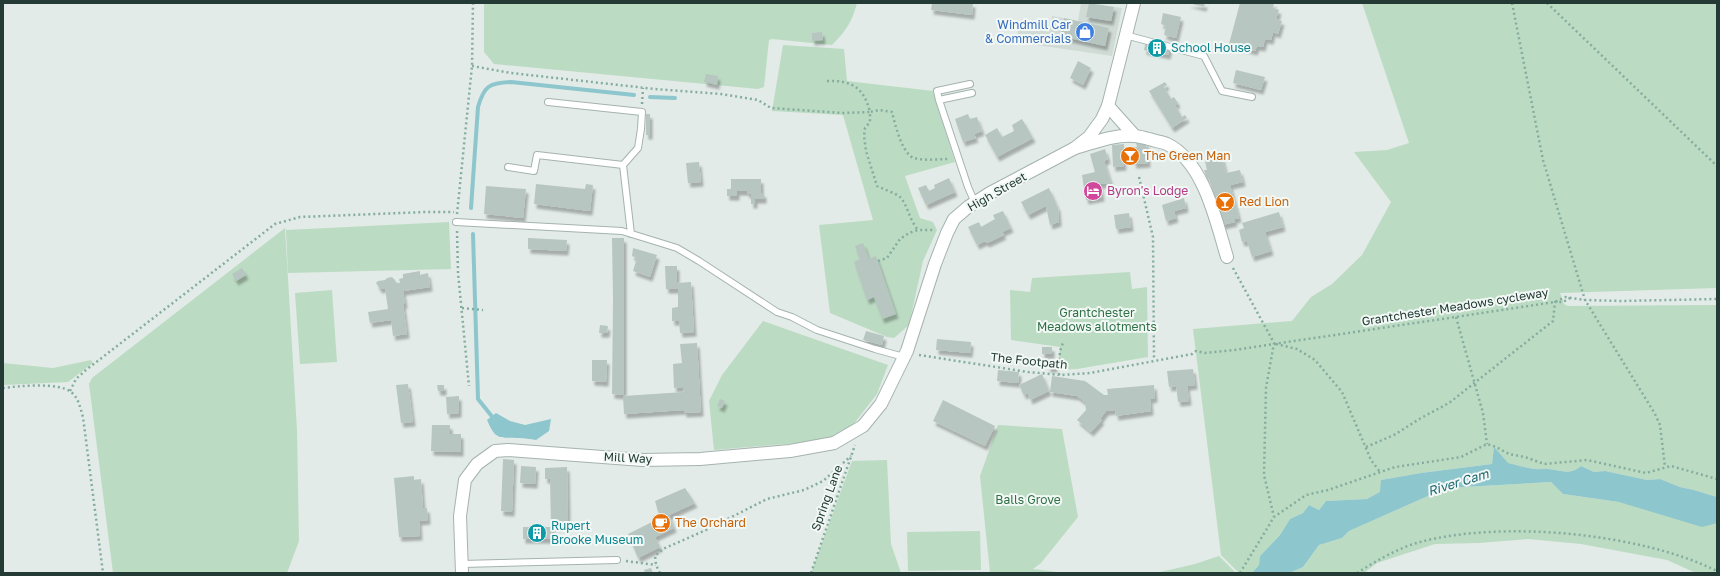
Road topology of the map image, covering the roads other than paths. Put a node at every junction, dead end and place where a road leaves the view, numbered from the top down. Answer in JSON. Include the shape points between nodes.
{"nodes":[{"id":1,"x":1134,"y":3,"type":"edge"},
{"id":2,"x":1125,"y":35,"type":"junction"},
{"id":3,"x":970,"y":84,"type":"dead end"},
{"id":4,"x":972,"y":93,"type":"dead end"},
{"id":5,"x":1252,"y":97,"type":"dead end"},
{"id":6,"x":939,"y":100,"type":"junction"},
{"id":7,"x":548,"y":102,"type":"dead end"},
{"id":8,"x":1108,"y":106,"type":"junction"},
{"id":9,"x":1134,"y":136,"type":"junction"},
{"id":10,"x":1075,"y":148,"type":"junction"},
{"id":11,"x":623,"y":165,"type":"junction"},
{"id":12,"x":508,"y":167,"type":"dead end"},
{"id":13,"x":975,"y":202,"type":"junction"},
{"id":14,"x":456,"y":222,"type":"road end"},
{"id":15,"x":631,"y":234,"type":"junction"},
{"id":16,"x":1227,"y":257,"type":"road end"},
{"id":17,"x":906,"y":354,"type":"junction"},
{"id":18,"x":881,"y":404,"type":"joint"},
{"id":19,"x":618,"y":560,"type":"road end"},
{"id":20,"x":462,"y":569,"type":"edge"}],
"edges":[{"from":1,"to":2,"type":"street","name":"High Street"},
{"from":2,"to":5,"type":"lane","via":[[1204,56],[1222,91]]},
{"from":2,"to":8,"type":"street","name":"High Street"},
{"from":3,"to":6,"type":"lane","via":[[937,91]]},
{"from":4,"to":6,"type":"lane"},
{"from":6,"to":13,"type":"lane"},
{"from":7,"to":11,"type":"lane","via":[[642,112],[638,148]]},
{"from":8,"to":9,"type":"street"},
{"from":8,"to":10,"type":"street","name":"High Street","via":[[1089,137]]},
{"from":9,"to":10,"type":"street","via":[[1108,139]]},
{"from":9,"to":16,"type":"street","via":[[1167,144],[1193,167],[1211,206]]},
{"from":10,"to":13,"type":"street","name":"High Street"},
{"from":11,"to":12,"type":"lane","via":[[538,155],[534,170]]},
{"from":11,"to":15,"type":"lane"},
{"from":13,"to":17,"type":"street","name":"High Street","via":[[954,219],[947,233]]},
{"from":14,"to":15,"type":"lane","via":[[622,231]]},
{"from":15,"to":17,"type":"lane","via":[[677,248],[777,312],[817,330],[875,349]]},
{"from":17,"to":18,"type":"street","name":"High Street"},
{"from":18,"to":20,"type":"street","name":"Mill Way","via":[[860,428],[834,443],[790,451],[700,459],[643,460],[515,450],[495,451],[477,464],[465,480],[460,516]]},
{"from":19,"to":20,"type":"lane"}]}
